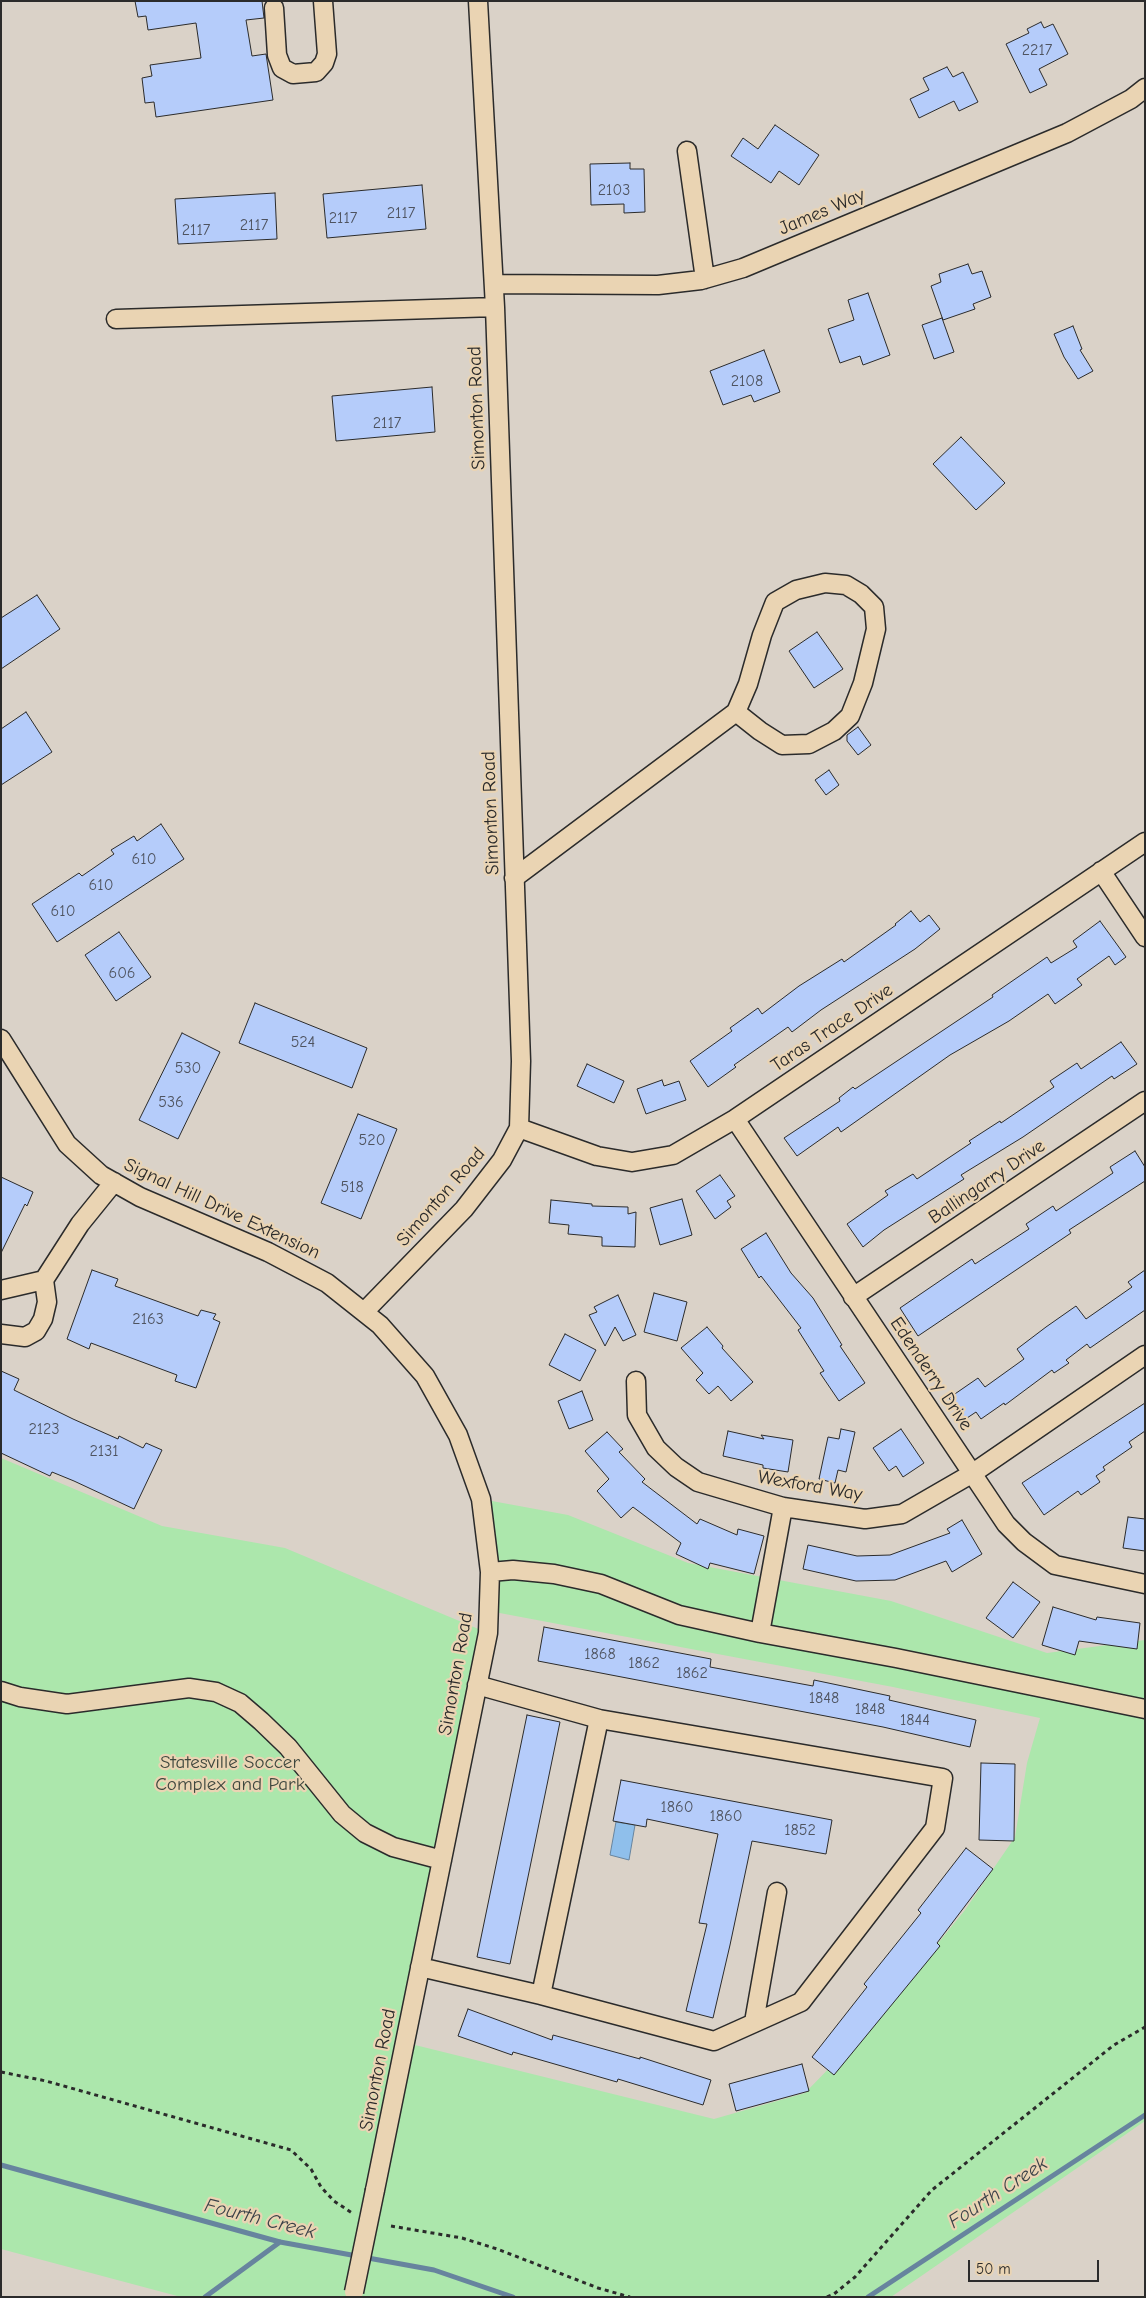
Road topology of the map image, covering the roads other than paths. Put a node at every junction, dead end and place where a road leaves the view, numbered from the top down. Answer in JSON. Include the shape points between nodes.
{"nodes":[{"id":1,"x":323,"y":1,"type":"edge"},
{"id":2,"x":478,"y":1,"type":"edge"},
{"id":3,"x":274,"y":8,"type":"dead end"},
{"id":4,"x":1145,"y":88,"type":"edge"},
{"id":5,"x":687,"y":151,"type":"dead end"},
{"id":6,"x":705,"y":279,"type":"junction"},
{"id":7,"x":494,"y":284,"type":"junction"},
{"id":8,"x":495,"y":307,"type":"junction"},
{"id":9,"x":116,"y":319,"type":"dead end"},
{"id":10,"x":736,"y":712,"type":"junction"},
{"id":11,"x":1145,"y":842,"type":"edge"},
{"id":12,"x":1101,"y":871,"type":"junction"},
{"id":13,"x":514,"y":878,"type":"junction"},
{"id":14,"x":1145,"y":936,"type":"edge"},
{"id":15,"x":1,"y":1039,"type":"edge"},
{"id":16,"x":1145,"y":1101,"type":"edge"},
{"id":17,"x":734,"y":1119,"type":"junction"},
{"id":18,"x":519,"y":1128,"type":"junction"},
{"id":19,"x":114,"y":1182,"type":"junction"},
{"id":20,"x":44,"y":1280,"type":"junction"},
{"id":21,"x":1,"y":1290,"type":"edge"},
{"id":22,"x":853,"y":1297,"type":"junction"},
{"id":23,"x":365,"y":1311,"type":"junction"},
{"id":24,"x":1,"y":1334,"type":"edge"},
{"id":25,"x":1145,"y":1355,"type":"edge"},
{"id":26,"x":636,"y":1381,"type":"dead end"},
{"id":27,"x":973,"y":1472,"type":"junction"},
{"id":28,"x":784,"y":1507,"type":"junction"},
{"id":29,"x":490,"y":1572,"type":"junction"},
{"id":30,"x":1145,"y":1584,"type":"edge"},
{"id":31,"x":760,"y":1633,"type":"junction"},
{"id":32,"x":477,"y":1685,"type":"junction"},
{"id":33,"x":1,"y":1691,"type":"edge"},
{"id":34,"x":1145,"y":1708,"type":"edge"},
{"id":35,"x":599,"y":1719,"type":"junction"},
{"id":36,"x":442,"y":1860,"type":"junction"},
{"id":37,"x":777,"y":1892,"type":"dead end"},
{"id":38,"x":420,"y":1967,"type":"junction"},
{"id":39,"x":541,"y":1995,"type":"junction"},
{"id":40,"x":754,"y":2022,"type":"junction"},
{"id":41,"x":353,"y":2294,"type":"edge"}],
"edges":[{"from":1,"to":3,"type":"street","via":[[327,54],[316,72],[293,74],[282,68],[277,56]]},
{"from":2,"to":7,"type":"street","name":"Simonton Road"},
{"from":4,"to":6,"type":"street","name":"James Way","via":[[1131,99],[1067,133],[744,268]]},
{"from":5,"to":6,"type":"street"},
{"from":6,"to":7,"type":"street","name":"James Way","via":[[658,285]]},
{"from":7,"to":8,"type":"street","name":"Simonton Road"},
{"from":8,"to":9,"type":"street"},
{"from":8,"to":13,"type":"street","name":"Simonton Road"},
{"from":10,"to":10,"type":"street","via":[[775,602],[796,590],[825,583],[846,585],[874,607],[876,629],[863,683],[850,716],[834,731],[809,744],[782,745]]},
{"from":10,"to":13,"type":"street"},
{"from":11,"to":12,"type":"street","name":"Taras Trace Drive"},
{"from":12,"to":14,"type":"street"},
{"from":12,"to":17,"type":"street","name":"Taras Trace Drive"},
{"from":13,"to":18,"type":"street","name":"Simonton Road","via":[[521,1061]]},
{"from":15,"to":19,"type":"street","name":"Signal Hill Drive Extension","via":[[67,1144],[101,1175]]},
{"from":16,"to":22,"type":"street","name":"Ballingarry Drive"},
{"from":17,"to":18,"type":"street","name":"Taras Trace Drive","via":[[673,1155],[632,1162],[597,1156]]},
{"from":17,"to":22,"type":"street","name":"Edenderry Drive"},
{"from":18,"to":23,"type":"street","name":"Simonton Road","via":[[502,1160],[464,1209]]},
{"from":19,"to":20,"type":"street","via":[[80,1224]]},
{"from":19,"to":23,"type":"street","name":"Signal Hill Drive Extension","via":[[140,1197],[268,1252],[327,1283]]},
{"from":20,"to":21,"type":"street"},
{"from":20,"to":24,"type":"street","via":[[47,1302],[36,1331],[25,1337]]},
{"from":22,"to":27,"type":"street","name":"Edenderry Drive"},
{"from":23,"to":29,"type":"street","name":"Simonton Road","via":[[425,1376],[458,1435],[481,1499]]},
{"from":25,"to":27,"type":"street","name":"Wexford Way"},
{"from":26,"to":28,"type":"street","name":"Wexford Way","via":[[636,1415],[656,1448],[676,1467],[698,1482]]},
{"from":27,"to":28,"type":"street","name":"Wexford Way","via":[[902,1514],[865,1519]]},
{"from":27,"to":30,"type":"street","name":"Edenderry Drive","via":[[1006,1524],[1055,1565]]},
{"from":28,"to":31,"type":"street"},
{"from":29,"to":31,"type":"street","via":[[513,1570],[554,1574],[601,1584],[679,1615]]},
{"from":29,"to":32,"type":"street","name":"Simonton Road","via":[[488,1633]]},
{"from":31,"to":34,"type":"street"},
{"from":32,"to":35,"type":"street"},
{"from":32,"to":36,"type":"street","name":"Simonton Road"},
{"from":33,"to":36,"type":"street","via":[[67,1704],[188,1688],[216,1692],[240,1703],[261,1721],[288,1748],[342,1814],[365,1834]]},
{"from":35,"to":39,"type":"street"},
{"from":35,"to":40,"type":"street","via":[[943,1778],[935,1828],[801,2002]]},
{"from":36,"to":38,"type":"street","name":"Simonton Road"},
{"from":37,"to":40,"type":"street"},
{"from":38,"to":39,"type":"street"},
{"from":38,"to":41,"type":"street","name":"Simonton Road","bridge":true},
{"from":39,"to":40,"type":"street","via":[[714,2040]]}]}
